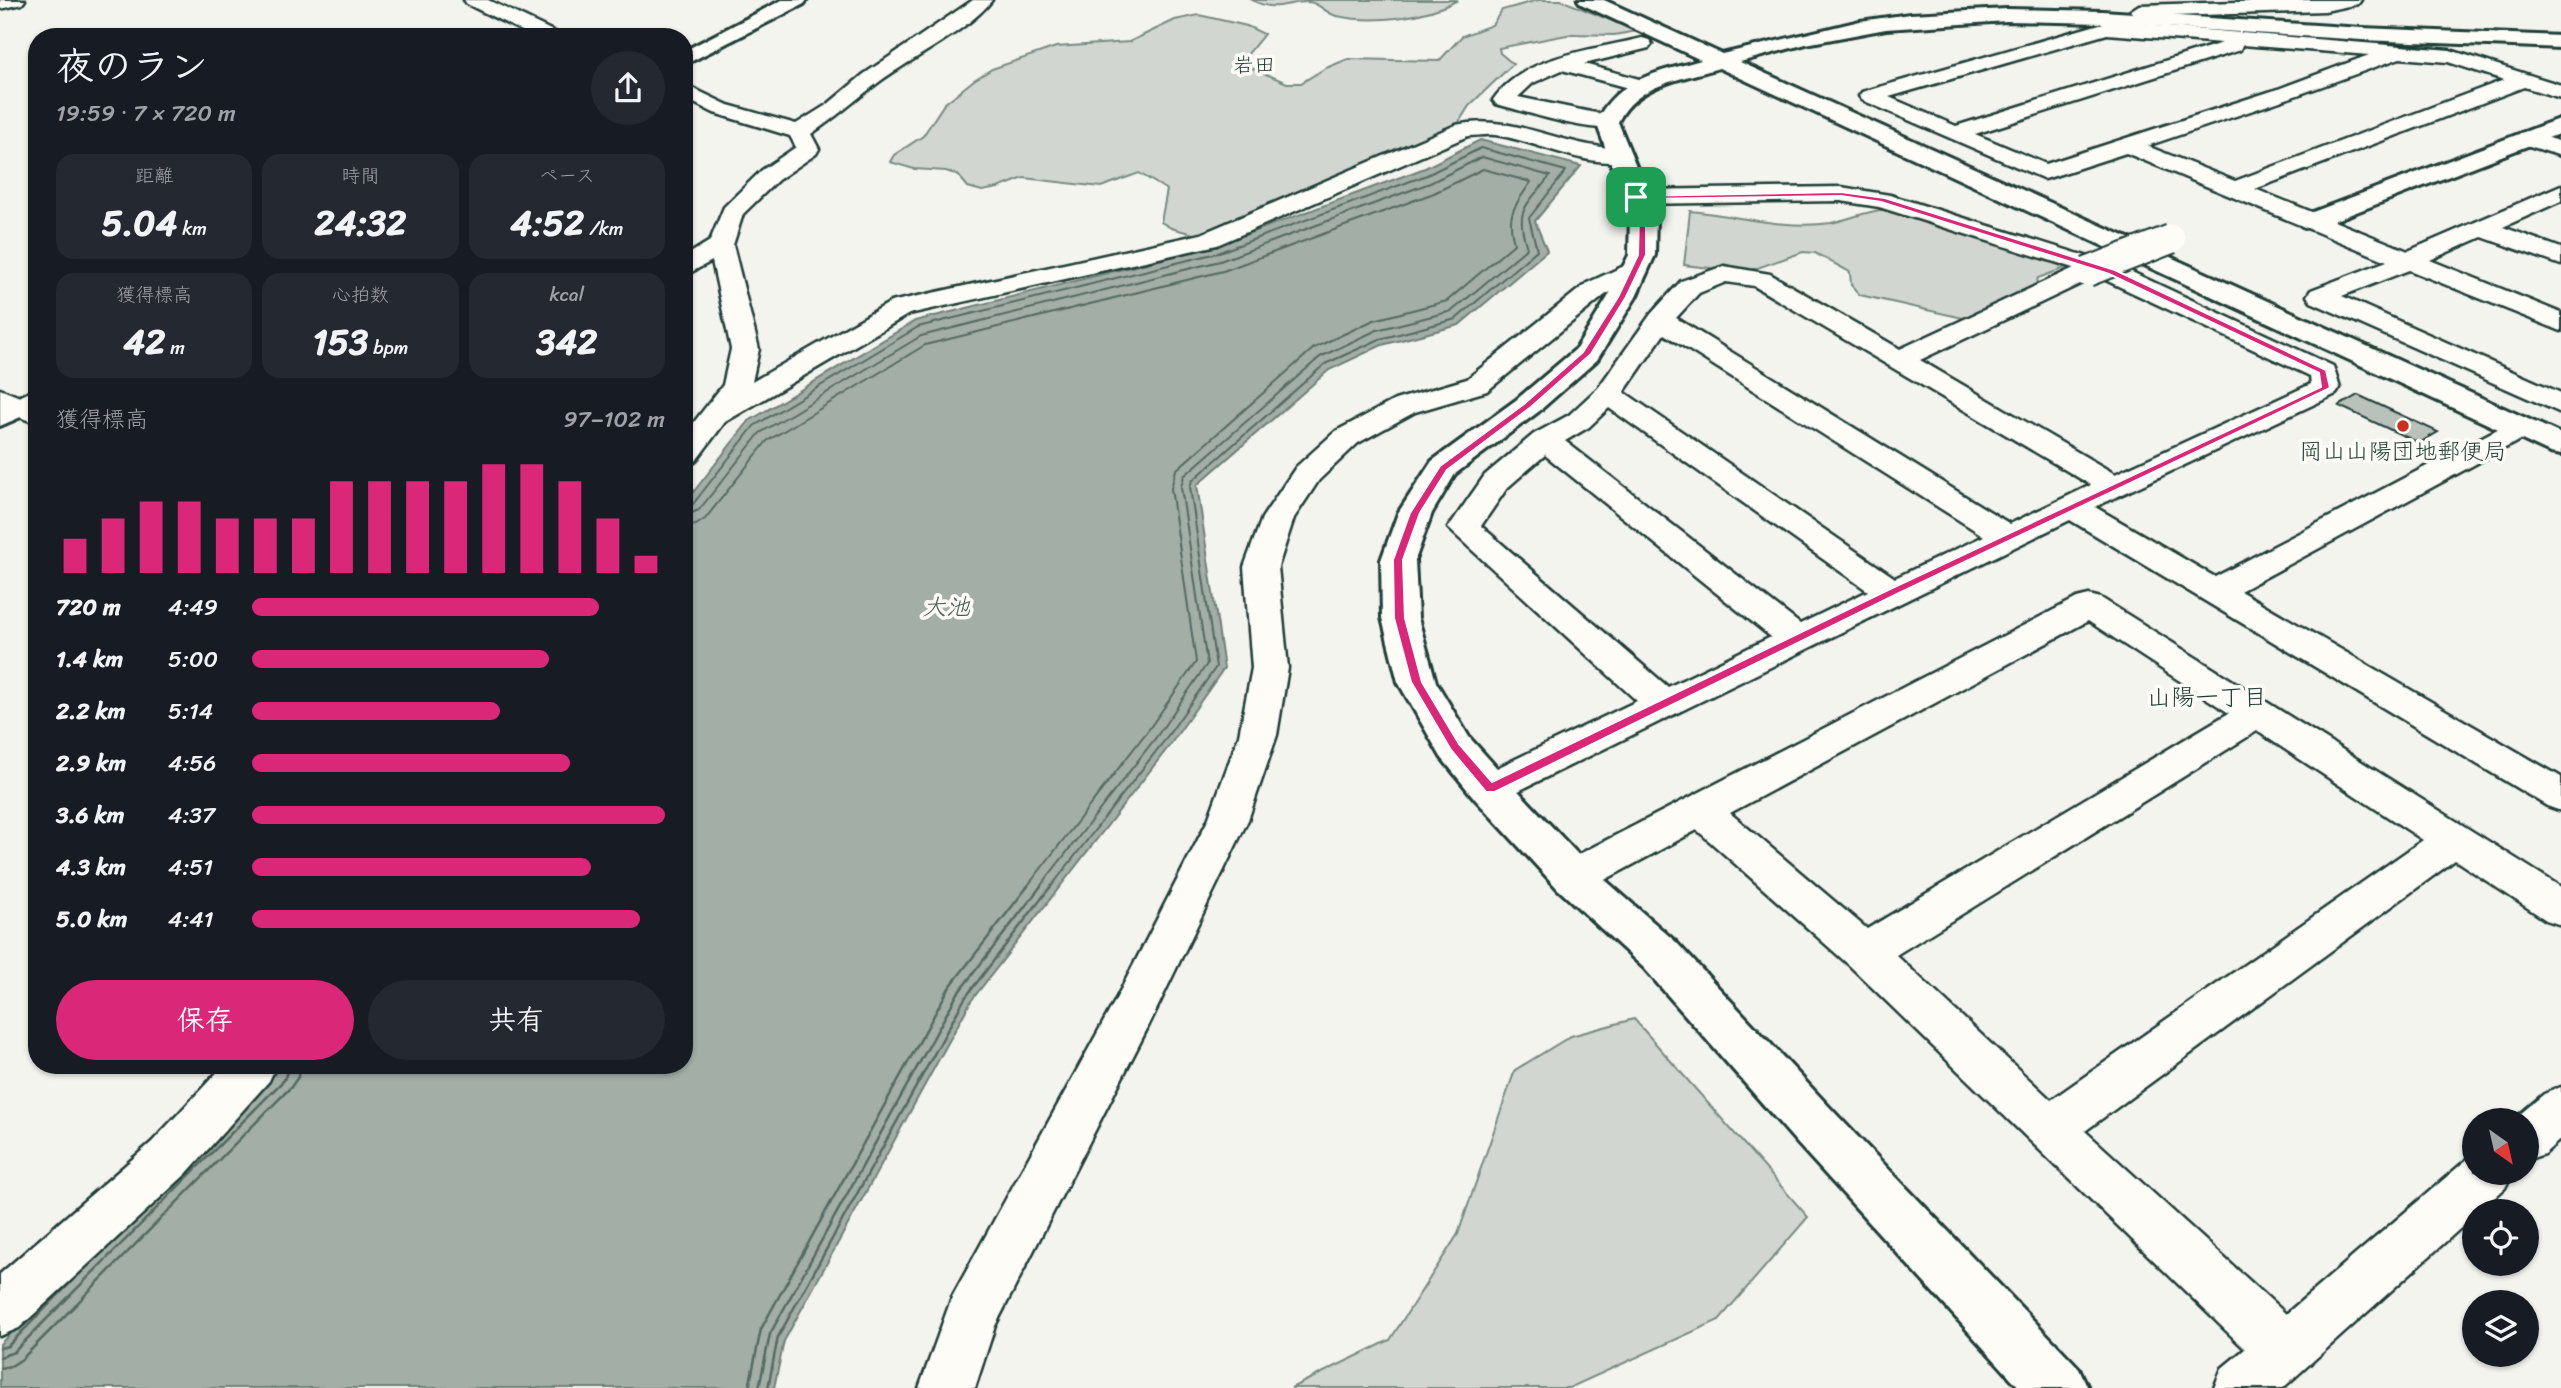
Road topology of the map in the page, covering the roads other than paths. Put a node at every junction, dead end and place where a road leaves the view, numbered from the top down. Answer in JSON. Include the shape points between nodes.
{"nodes":[{"id":1,"x":16,"y":0,"type":"edge"},
{"id":2,"x":472,"y":0,"type":"edge"},
{"id":3,"x":797,"y":0,"type":"edge"},
{"id":4,"x":982,"y":0,"type":"edge"},
{"id":5,"x":1588,"y":0,"type":"edge"},
{"id":6,"x":2352,"y":0,"type":"edge"},
{"id":7,"x":0,"y":3,"type":"edge"},
{"id":8,"x":2067,"y":15,"type":"junction"},
{"id":9,"x":2116,"y":17,"type":"junction"},
{"id":10,"x":531,"y":28,"type":"edge"},
{"id":11,"x":2091,"y":30,"type":"junction"},
{"id":12,"x":2251,"y":40,"type":"junction"},
{"id":13,"x":2561,"y":42,"type":"edge"},
{"id":14,"x":1642,"y":44,"type":"dead end"},
{"id":15,"x":2397,"y":51,"type":"junction"},
{"id":16,"x":693,"y":55,"type":"edge"},
{"id":17,"x":1719,"y":61,"type":"junction"},
{"id":18,"x":1560,"y":63,"type":"junction"},
{"id":19,"x":2523,"y":80,"type":"junction"},
{"id":20,"x":1643,"y":86,"type":"junction"},
{"id":21,"x":2561,"y":92,"type":"edge"},
{"id":22,"x":693,"y":95,"type":"edge"},
{"id":23,"x":1608,"y":122,"type":"junction"},
{"id":24,"x":2561,"y":125,"type":"edge"},
{"id":25,"x":799,"y":132,"type":"junction"},
{"id":26,"x":1955,"y":133,"type":"junction"},
{"id":27,"x":2528,"y":138,"type":"junction"},
{"id":28,"x":2129,"y":146,"type":"junction"},
{"id":29,"x":2561,"y":149,"type":"edge"},
{"id":30,"x":1620,"y":155,"type":"junction"},
{"id":31,"x":2235,"y":188,"type":"junction"},
{"id":32,"x":2558,"y":196,"type":"edge"},
{"id":33,"x":1636,"y":197,"type":"junction"},
{"id":34,"x":2311,"y":221,"type":"junction"},
{"id":35,"x":2482,"y":228,"type":"junction"},
{"id":36,"x":2171,"y":239,"type":"dead end"},
{"id":37,"x":721,"y":245,"type":"junction"},
{"id":38,"x":2561,"y":257,"type":"edge"},
{"id":39,"x":2408,"y":261,"type":"junction"},
{"id":40,"x":693,"y":262,"type":"edge"},
{"id":41,"x":1635,"y":269,"type":"junction"},
{"id":42,"x":1660,"y":320,"type":"junction"},
{"id":43,"x":2561,"y":323,"type":"edge"},
{"id":44,"x":1900,"y":359,"type":"junction"},
{"id":45,"x":1608,"y":394,"type":"junction"},
{"id":46,"x":2561,"y":404,"type":"edge"},
{"id":47,"x":716,"y":415,"type":"junction"},
{"id":48,"x":2521,"y":428,"type":"junction"},
{"id":49,"x":1545,"y":440,"type":"junction"},
{"id":50,"x":693,"y":444,"type":"edge"},
{"id":51,"x":2561,"y":446,"type":"edge"},
{"id":52,"x":2114,"y":486,"type":"junction"},
{"id":53,"x":2072,"y":507,"type":"junction"},
{"id":54,"x":2008,"y":537,"type":"junction"},
{"id":55,"x":2214,"y":591,"type":"junction"},
{"id":56,"x":1892,"y":592,"type":"junction"},
{"id":57,"x":1796,"y":639,"type":"junction"},
{"id":58,"x":1662,"y":704,"type":"junction"},
{"id":59,"x":2256,"y":714,"type":"junction"},
{"id":60,"x":1490,"y":788,"type":"junction"},
{"id":61,"x":2561,"y":796,"type":"edge"},
{"id":62,"x":1699,"y":809,"type":"junction"},
{"id":63,"x":2453,"y":840,"type":"junction"},
{"id":64,"x":1573,"y":877,"type":"junction"},
{"id":65,"x":2561,"y":908,"type":"edge"},
{"id":66,"x":1864,"y":952,"type":"junction"},
{"id":67,"x":246,"y":1074,"type":"edge"},
{"id":68,"x":2561,"y":1109,"type":"edge"},
{"id":69,"x":2539,"y":1128,"type":"edge"},
{"id":70,"x":2049,"y":1129,"type":"junction"},
{"id":71,"x":2473,"y":1185,"type":"edge"},
{"id":72,"x":0,"y":1309,"type":"edge"},
{"id":73,"x":2286,"y":1350,"type":"junction"},
{"id":74,"x":947,"y":1388,"type":"edge"},
{"id":75,"x":2059,"y":1388,"type":"edge"},
{"id":76,"x":2242,"y":1388,"type":"edge"}],
"edges":[{"from":1,"to":7,"type":"street"},
{"from":2,"to":10,"type":"street"},
{"from":3,"to":16,"type":"street"},
{"from":4,"to":25,"type":"street"},
{"from":5,"to":17,"type":"street"},
{"from":6,"to":9,"type":"street","via":[[2325,5],[2123,11]]},
{"from":8,"to":9,"type":"street"},
{"from":8,"to":11,"type":"street"},
{"from":8,"to":17,"type":"street","via":[[1907,20]]},
{"from":9,"to":13,"type":"street","via":[[2379,36]]},
{"from":11,"to":12,"type":"street"},
{"from":11,"to":26,"type":"street","via":[[1869,96]]},
{"from":12,"to":15,"type":"street"},
{"from":12,"to":26,"type":"street"},
{"from":14,"to":18,"type":"street"},
{"from":15,"to":19,"type":"street","via":[[2451,56]]},
{"from":15,"to":28,"type":"street"},
{"from":17,"to":20,"type":"street"},
{"from":17,"to":48,"type":"street"},
{"from":18,"to":20,"type":"street"},
{"from":18,"to":23,"type":"street","via":[[1526,79],[1503,100]]},
{"from":19,"to":21,"type":"street"},
{"from":19,"to":31,"type":"street"},
{"from":20,"to":23,"type":"street","via":[[1612,108]]},
{"from":22,"to":25,"type":"street","via":[[720,109]]},
{"from":23,"to":30,"type":"street"},
{"from":24,"to":27,"type":"street"},
{"from":25,"to":37,"type":"street","via":[[808,149],[770,175],[732,212]]},
{"from":26,"to":28,"type":"street","via":[[2045,172]]},
{"from":27,"to":29,"type":"street"},
{"from":27,"to":34,"type":"street"},
{"from":28,"to":31,"type":"street"},
{"from":30,"to":33,"type":"street"},
{"from":30,"to":47,"type":"street","via":[[1494,128],[1464,130],[1208,240],[900,308]]},
{"from":31,"to":34,"type":"street"},
{"from":32,"to":35,"type":"street"},
{"from":33,"to":41,"type":"street","via":[[1643,215],[1642,255]]},
{"from":33,"to":52,"type":"street","via":[[1841,194],[1882,200],[2112,272],[2323,372],[2326,388]]},
{"from":34,"to":39,"type":"street"},
{"from":35,"to":38,"type":"street"},
{"from":35,"to":39,"type":"street"},
{"from":36,"to":44,"type":"street","bridge":true,"via":[[2087,272]]},
{"from":37,"to":40,"type":"street"},
{"from":37,"to":47,"type":"street","via":[[745,349],[737,386]]},
{"from":39,"to":43,"type":"street"},
{"from":39,"to":46,"type":"street","via":[[2320,296]]},
{"from":41,"to":60,"type":"street","via":[[1587,354],[1443,468],[1415,513],[1398,560],[1400,618],[1416,682],[1455,747]]},
{"from":41,"to":74,"type":"street","via":[[1596,289],[1477,385],[1405,405],[1347,437],[1307,474],[1279,518],[1261,567],[1270,668],[1258,735],[1228,820],[971,1317]]},
{"from":42,"to":44,"type":"street","via":[[1690,287],[1724,274],[1761,279]]},
{"from":42,"to":45,"type":"street"},
{"from":42,"to":54,"type":"street"},
{"from":44,"to":52,"type":"street"},
{"from":45,"to":49,"type":"street","via":[[1579,421]]},
{"from":45,"to":56,"type":"street"},
{"from":47,"to":50,"type":"street"},
{"from":48,"to":51,"type":"street"},
{"from":48,"to":55,"type":"street"},
{"from":49,"to":57,"type":"street"},
{"from":49,"to":58,"type":"street","via":[[1496,482],[1464,528]]},
{"from":52,"to":53,"type":"street"},
{"from":53,"to":54,"type":"street"},
{"from":53,"to":55,"type":"street"},
{"from":54,"to":56,"type":"street"},
{"from":55,"to":61,"type":"street"},
{"from":56,"to":57,"type":"street"},
{"from":57,"to":58,"type":"street"},
{"from":58,"to":60,"type":"street"},
{"from":59,"to":62,"type":"street","via":[[2089,607]]},
{"from":59,"to":63,"type":"street"},
{"from":59,"to":66,"type":"street"},
{"from":60,"to":64,"type":"street"},
{"from":62,"to":64,"type":"street"},
{"from":62,"to":66,"type":"street"},
{"from":63,"to":65,"type":"street"},
{"from":63,"to":70,"type":"street"},
{"from":64,"to":75,"type":"street","via":[[1660,955]]},
{"from":66,"to":70,"type":"street"},
{"from":67,"to":72,"type":"street","via":[[169,1158]]},
{"from":68,"to":69,"type":"street"},
{"from":70,"to":73,"type":"street"},
{"from":71,"to":73,"type":"street"},
{"from":73,"to":76,"type":"street"}]}
